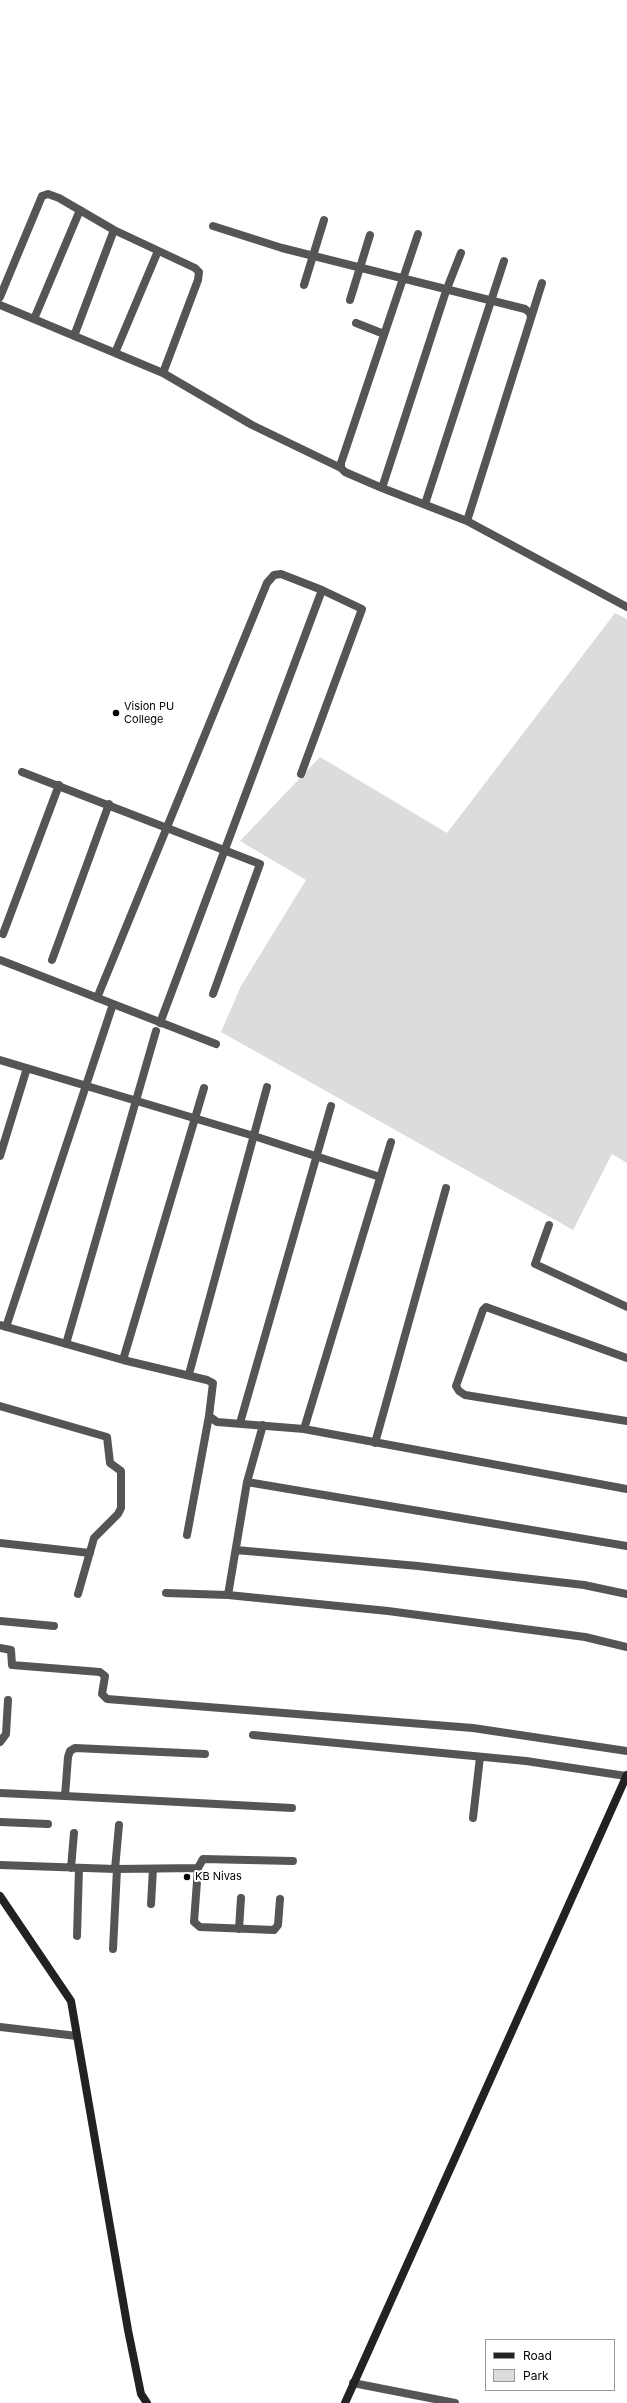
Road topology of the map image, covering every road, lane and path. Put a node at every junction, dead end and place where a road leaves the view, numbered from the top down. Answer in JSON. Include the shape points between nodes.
{"nodes":[{"id":1,"x":80,"y":210,"type":"junction"},
{"id":2,"x":324,"y":220,"type":"dead end"},
{"id":3,"x":213,"y":226,"type":"dead end"},
{"id":4,"x":114,"y":230,"type":"junction"},
{"id":5,"x":418,"y":234,"type":"dead end"},
{"id":6,"x":370,"y":235,"type":"dead end"},
{"id":7,"x":158,"y":251,"type":"junction"},
{"id":8,"x":461,"y":253,"type":"dead end"},
{"id":9,"x":313,"y":256,"type":"junction"},
{"id":10,"x":504,"y":261,"type":"dead end"},
{"id":11,"x":360,"y":268,"type":"junction"},
{"id":12,"x":402,"y":278,"type":"junction"},
{"id":13,"x":542,"y":282,"type":"dead end"},
{"id":14,"x":304,"y":285,"type":"dead end"},
{"id":15,"x":446,"y":291,"type":"junction"},
{"id":16,"x":0,"y":297,"type":"edge"},
{"id":17,"x":350,"y":300,"type":"dead end"},
{"id":18,"x":492,"y":302,"type":"junction"},
{"id":19,"x":0,"y":305,"type":"edge"},
{"id":20,"x":531,"y":318,"type":"junction"},
{"id":21,"x":34,"y":319,"type":"junction"},
{"id":22,"x":356,"y":323,"type":"dead end"},
{"id":23,"x":384,"y":334,"type":"junction"},
{"id":24,"x":74,"y":336,"type":"junction"},
{"id":25,"x":116,"y":353,"type":"junction"},
{"id":26,"x":162,"y":373,"type":"junction"},
{"id":27,"x":341,"y":468,"type":"junction"},
{"id":28,"x":382,"y":488,"type":"junction"},
{"id":29,"x":425,"y":504,"type":"junction"},
{"id":30,"x":467,"y":521,"type":"junction"},
{"id":31,"x":322,"y":590,"type":"junction"},
{"id":32,"x":627,"y":607,"type":"edge"},
{"id":33,"x":22,"y":772,"type":"dead end"},
{"id":34,"x":301,"y":774,"type":"dead end"},
{"id":35,"x":59,"y":785,"type":"junction"},
{"id":36,"x":110,"y":804,"type":"junction"},
{"id":37,"x":168,"y":829,"type":"junction"},
{"id":38,"x":224,"y":851,"type":"junction"},
{"id":39,"x":3,"y":934,"type":"dead end"},
{"id":40,"x":0,"y":960,"type":"edge"},
{"id":41,"x":52,"y":960,"type":"dead end"},
{"id":42,"x":213,"y":994,"type":"dead end"},
{"id":43,"x":97,"y":998,"type":"junction"},
{"id":44,"x":113,"y":1004,"type":"junction"},
{"id":45,"x":160,"y":1023,"type":"junction"},
{"id":46,"x":156,"y":1031,"type":"dead end"},
{"id":47,"x":216,"y":1044,"type":"dead end"},
{"id":48,"x":0,"y":1060,"type":"edge"},
{"id":49,"x":28,"y":1068,"type":"junction"},
{"id":50,"x":86,"y":1086,"type":"junction"},
{"id":51,"x":267,"y":1087,"type":"dead end"},
{"id":52,"x":204,"y":1088,"type":"dead end"},
{"id":53,"x":134,"y":1100,"type":"junction"},
{"id":54,"x":331,"y":1106,"type":"dead end"},
{"id":55,"x":196,"y":1119,"type":"junction"},
{"id":56,"x":254,"y":1136,"type":"junction"},
{"id":57,"x":390,"y":1142,"type":"dead end"},
{"id":58,"x":0,"y":1156,"type":"edge"},
{"id":59,"x":317,"y":1157,"type":"junction"},
{"id":60,"x":380,"y":1177,"type":"junction"},
{"id":61,"x":446,"y":1188,"type":"dead end"},
{"id":62,"x":549,"y":1225,"type":"dead end"},
{"id":63,"x":627,"y":1307,"type":"edge"},
{"id":64,"x":3,"y":1326,"type":"edge"},
{"id":65,"x":66,"y":1344,"type":"junction"},
{"id":66,"x":627,"y":1358,"type":"edge"},
{"id":67,"x":123,"y":1360,"type":"junction"},
{"id":68,"x":189,"y":1374,"type":"junction"},
{"id":69,"x":0,"y":1406,"type":"edge"},
{"id":70,"x":210,"y":1416,"type":"junction"},
{"id":71,"x":627,"y":1421,"type":"edge"},
{"id":72,"x":240,"y":1423,"type":"junction"},
{"id":73,"x":263,"y":1425,"type":"junction"},
{"id":74,"x":304,"y":1429,"type":"junction"},
{"id":75,"x":375,"y":1443,"type":"junction"},
{"id":76,"x":247,"y":1482,"type":"junction"},
{"id":77,"x":627,"y":1490,"type":"edge"},
{"id":78,"x":187,"y":1535,"type":"dead end"},
{"id":79,"x":0,"y":1543,"type":"edge"},
{"id":80,"x":627,"y":1546,"type":"edge"},
{"id":81,"x":236,"y":1550,"type":"junction"},
{"id":82,"x":90,"y":1553,"type":"junction"},
{"id":83,"x":166,"y":1593,"type":"dead end"},
{"id":84,"x":78,"y":1594,"type":"dead end"},
{"id":85,"x":627,"y":1594,"type":"edge"},
{"id":86,"x":228,"y":1595,"type":"junction"},
{"id":87,"x":0,"y":1621,"type":"edge"},
{"id":88,"x":54,"y":1626,"type":"dead end"},
{"id":89,"x":627,"y":1646,"type":"edge"},
{"id":90,"x":0,"y":1648,"type":"edge"},
{"id":91,"x":8,"y":1700,"type":"dead end"},
{"id":92,"x":253,"y":1735,"type":"dead end"},
{"id":93,"x":0,"y":1742,"type":"edge"},
{"id":94,"x":627,"y":1751,"type":"edge"},
{"id":95,"x":205,"y":1754,"type":"dead end"},
{"id":96,"x":480,"y":1757,"type":"junction"},
{"id":97,"x":627,"y":1775,"type":"edge"},
{"id":98,"x":0,"y":1793,"type":"edge"},
{"id":99,"x":65,"y":1796,"type":"junction"},
{"id":100,"x":292,"y":1808,"type":"dead end"},
{"id":101,"x":473,"y":1818,"type":"dead end"},
{"id":102,"x":0,"y":1822,"type":"edge"},
{"id":103,"x":48,"y":1824,"type":"dead end"},
{"id":104,"x":119,"y":1825,"type":"dead end"},
{"id":105,"x":74,"y":1833,"type":"dead end"},
{"id":106,"x":293,"y":1862,"type":"dead end"},
{"id":107,"x":0,"y":1865,"type":"edge"},
{"id":108,"x":75,"y":1868,"type":"junction"},
{"id":109,"x":198,"y":1868,"type":"junction"},
{"id":110,"x":116,"y":1869,"type":"junction"},
{"id":111,"x":153,"y":1869,"type":"junction"},
{"id":112,"x":1,"y":1898,"type":"edge"},
{"id":113,"x":241,"y":1898,"type":"dead end"},
{"id":114,"x":280,"y":1899,"type":"dead end"},
{"id":115,"x":151,"y":1904,"type":"dead end"},
{"id":116,"x":239,"y":1929,"type":"junction"},
{"id":117,"x":77,"y":1936,"type":"dead end"},
{"id":118,"x":113,"y":1949,"type":"dead end"},
{"id":119,"x":0,"y":2027,"type":"edge"},
{"id":120,"x":77,"y":2036,"type":"junction"},
{"id":121,"x":353,"y":2383,"type":"junction"},
{"id":122,"x":147,"y":2403,"type":"edge"},
{"id":123,"x":344,"y":2403,"type":"edge"},
{"id":124,"x":455,"y":2403,"type":"edge"}],
"edges":[{"from":1,"to":4,"type":"street"},
{"from":1,"to":16,"type":"street","via":[[59,198],[48,194],[42,196]]},
{"from":1,"to":21,"type":"street"},
{"from":2,"to":9,"type":"street"},
{"from":3,"to":9,"type":"street"},
{"from":4,"to":7,"type":"street"},
{"from":4,"to":24,"type":"street"},
{"from":5,"to":12,"type":"street"},
{"from":6,"to":11,"type":"street"},
{"from":7,"to":25,"type":"street"},
{"from":7,"to":26,"type":"street","via":[[199,272]]},
{"from":8,"to":15,"type":"street"},
{"from":9,"to":11,"type":"street"},
{"from":9,"to":14,"type":"street"},
{"from":10,"to":18,"type":"street"},
{"from":11,"to":12,"type":"street"},
{"from":11,"to":17,"type":"street"},
{"from":12,"to":15,"type":"street"},
{"from":12,"to":23,"type":"street"},
{"from":13,"to":20,"type":"street"},
{"from":15,"to":18,"type":"street"},
{"from":15,"to":28,"type":"street"},
{"from":18,"to":20,"type":"street","via":[[525,309]]},
{"from":18,"to":29,"type":"street"},
{"from":19,"to":21,"type":"street"},
{"from":20,"to":30,"type":"street"},
{"from":21,"to":24,"type":"street"},
{"from":22,"to":23,"type":"street"},
{"from":23,"to":27,"type":"street"},
{"from":24,"to":25,"type":"street"},
{"from":25,"to":26,"type":"street"},
{"from":26,"to":27,"type":"street","via":[[252,425]]},
{"from":27,"to":28,"type":"street"},
{"from":28,"to":29,"type":"street"},
{"from":29,"to":30,"type":"street"},
{"from":30,"to":32,"type":"street"},
{"from":31,"to":34,"type":"street","via":[[362,609]]},
{"from":31,"to":37,"type":"street","via":[[281,574],[274,575],[267,583]]},
{"from":31,"to":38,"type":"street"},
{"from":33,"to":35,"type":"street"},
{"from":35,"to":36,"type":"street"},
{"from":35,"to":39,"type":"street"},
{"from":36,"to":37,"type":"street"},
{"from":36,"to":41,"type":"street"},
{"from":37,"to":38,"type":"street"},
{"from":37,"to":43,"type":"street"},
{"from":38,"to":42,"type":"street","via":[[260,864]]},
{"from":38,"to":45,"type":"street"},
{"from":40,"to":43,"type":"street"},
{"from":43,"to":44,"type":"street"},
{"from":44,"to":45,"type":"street"},
{"from":44,"to":50,"type":"street"},
{"from":45,"to":47,"type":"street"},
{"from":46,"to":53,"type":"street"},
{"from":48,"to":49,"type":"street"},
{"from":49,"to":50,"type":"street"},
{"from":49,"to":58,"type":"street"},
{"from":50,"to":53,"type":"street"},
{"from":50,"to":64,"type":"street"},
{"from":51,"to":56,"type":"street"},
{"from":52,"to":55,"type":"street"},
{"from":53,"to":55,"type":"street"},
{"from":53,"to":65,"type":"street"},
{"from":54,"to":59,"type":"street"},
{"from":55,"to":56,"type":"street"},
{"from":55,"to":67,"type":"street"},
{"from":56,"to":59,"type":"street"},
{"from":56,"to":68,"type":"street"},
{"from":57,"to":60,"type":"street"},
{"from":59,"to":60,"type":"street"},
{"from":59,"to":72,"type":"street"},
{"from":60,"to":74,"type":"street"},
{"from":61,"to":75,"type":"street"},
{"from":62,"to":63,"type":"street","via":[[535,1264]]},
{"from":64,"to":65,"type":"street"},
{"from":65,"to":67,"type":"street"},
{"from":66,"to":71,"type":"street","via":[[486,1307],[482,1310],[456,1386],[459,1392],[465,1395]]},
{"from":67,"to":68,"type":"street"},
{"from":68,"to":70,"type":"street","via":[[213,1383]]},
{"from":69,"to":82,"type":"street","via":[[107,1437],[110,1463],[121,1471],[121,1508],[96,1535]]},
{"from":70,"to":72,"type":"street","via":[[217,1422]]},
{"from":70,"to":78,"type":"street"},
{"from":72,"to":73,"type":"street"},
{"from":73,"to":74,"type":"street"},
{"from":73,"to":76,"type":"street"},
{"from":74,"to":75,"type":"street"},
{"from":75,"to":77,"type":"street"},
{"from":76,"to":80,"type":"street"},
{"from":76,"to":81,"type":"street"},
{"from":79,"to":82,"type":"street"},
{"from":81,"to":85,"type":"street","via":[[418,1566],[584,1585]]},
{"from":81,"to":86,"type":"street"},
{"from":82,"to":84,"type":"street"},
{"from":83,"to":86,"type":"street"},
{"from":86,"to":89,"type":"street","via":[[396,1612],[585,1637]]},
{"from":87,"to":88,"type":"street"},
{"from":90,"to":94,"type":"street","via":[[11,1650],[12,1665],[100,1672],[105,1676],[102,1694],[107,1699],[473,1728]]},
{"from":91,"to":93,"type":"street","via":[[6,1734]]},
{"from":92,"to":96,"type":"street"},
{"from":95,"to":99,"type":"street","via":[[75,1748],[70,1751],[68,1757]]},
{"from":96,"to":97,"type":"street"},
{"from":96,"to":101,"type":"street"},
{"from":97,"to":121,"type":"main road"},
{"from":98,"to":99,"type":"street"},
{"from":99,"to":100,"type":"street"},
{"from":102,"to":103,"type":"street"},
{"from":104,"to":110,"type":"street"},
{"from":105,"to":108,"type":"street"},
{"from":106,"to":109,"type":"street","via":[[212,1858],[204,1859]]},
{"from":107,"to":108,"type":"street"},
{"from":108,"to":110,"type":"street"},
{"from":108,"to":117,"type":"street"},
{"from":109,"to":111,"type":"street"},
{"from":109,"to":116,"type":"street","via":[[194,1922],[200,1926]]},
{"from":110,"to":111,"type":"street"},
{"from":110,"to":118,"type":"street"},
{"from":111,"to":115,"type":"street"},
{"from":112,"to":120,"type":"main road","via":[[71,2001]]},
{"from":113,"to":116,"type":"street"},
{"from":114,"to":116,"type":"street","via":[[278,1925],[274,1930]]},
{"from":119,"to":120,"type":"street"},
{"from":120,"to":122,"type":"main road","via":[[128,2330],[141,2394]]},
{"from":121,"to":123,"type":"main road"},
{"from":121,"to":124,"type":"street"}]}
